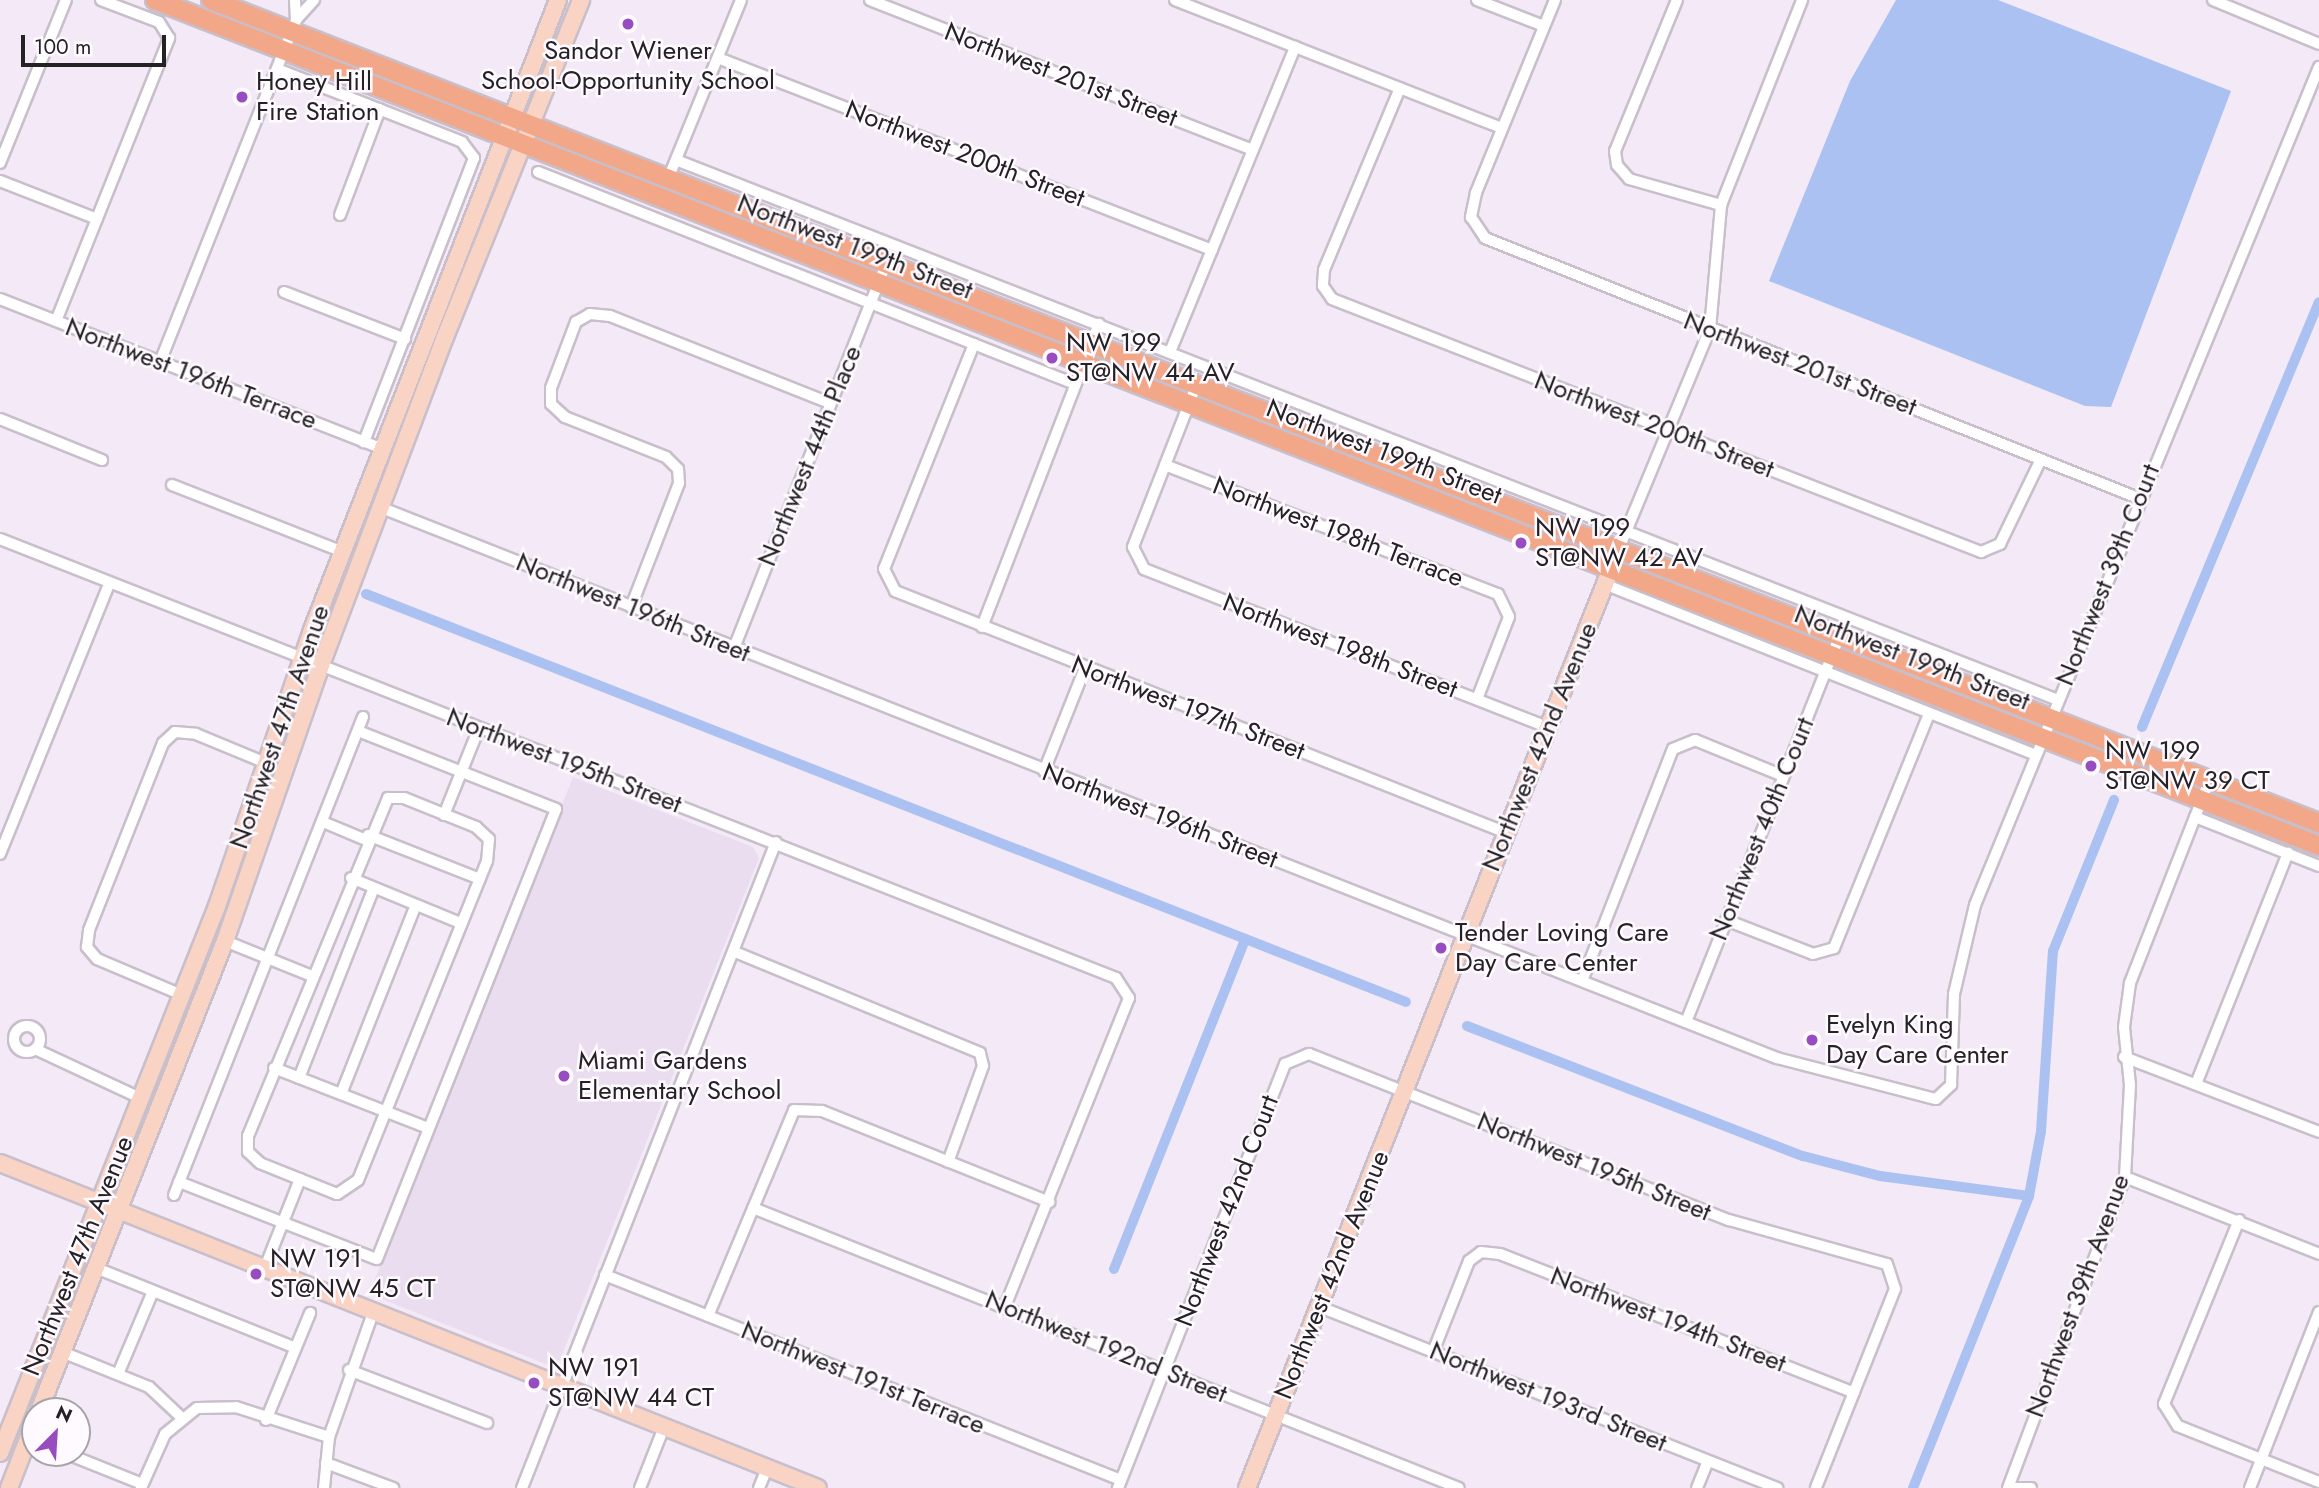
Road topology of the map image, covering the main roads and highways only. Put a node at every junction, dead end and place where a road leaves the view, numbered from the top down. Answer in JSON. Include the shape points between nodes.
{"nodes":[{"id":1,"x":155,"y":0,"type":"edge"},
{"id":2,"x":211,"y":0,"type":"edge"},
{"id":3,"x":558,"y":0,"type":"edge"},
{"id":4,"x":581,"y":0,"type":"edge"},
{"id":5,"x":510,"y":117,"type":"junction"},
{"id":6,"x":530,"y":126,"type":"junction"},
{"id":7,"x":502,"y":138,"type":"junction"},
{"id":8,"x":522,"y":146,"type":"junction"},
{"id":9,"x":383,"y":449,"type":"junction"},
{"id":10,"x":394,"y":476,"type":"junction"},
{"id":11,"x":1618,"y":551,"type":"junction"},
{"id":12,"x":1607,"y":577,"type":"junction"},
{"id":13,"x":2319,"y":824,"type":"edge"},
{"id":14,"x":2319,"y":846,"type":"edge"},
{"id":15,"x":217,"y":906,"type":"junction"},
{"id":16,"x":225,"y":941,"type":"junction"},
{"id":17,"x":181,"y":995,"type":"junction"},
{"id":18,"x":192,"y":1026,"type":"junction"},
{"id":19,"x":0,"y":1163,"type":"edge"},
{"id":20,"x":99,"y":1204,"type":"junction"},
{"id":21,"x":117,"y":1213,"type":"junction"},
{"id":22,"x":44,"y":1397,"type":"edge"},
{"id":23,"x":0,"y":1453,"type":"edge"},
{"id":24,"x":21,"y":1462,"type":"edge"},
{"id":25,"x":9,"y":1488,"type":"edge"},
{"id":26,"x":818,"y":1488,"type":"edge"},
{"id":27,"x":1247,"y":1488,"type":"edge"}],
"edges":[{"from":1,"to":7,"type":"main road","name":"Northwest 199th Street"},
{"from":2,"to":5,"type":"main road","name":"Northwest 199th Street","via":[[294,26]]},
{"from":3,"to":5,"type":"main road","name":"Northwest 47th Avenue"},
{"from":4,"to":6,"type":"main road","name":"Northwest 47th Avenue"},
{"from":5,"to":6,"type":"main road","name":"Northwest 199th Street"},
{"from":5,"to":7,"type":"main road","name":"Northwest 47th Avenue"},
{"from":6,"to":8,"type":"main road","name":"Northwest 47th Avenue"},
{"from":6,"to":11,"type":"main road","name":"Northwest 199th Street"},
{"from":7,"to":8,"type":"main road","name":"Northwest 199th Street"},
{"from":7,"to":9,"type":"main road","name":"Northwest 47th Avenue"},
{"from":8,"to":10,"type":"main road","name":"Northwest 47th Avenue"},
{"from":8,"to":12,"type":"main road","name":"Northwest 199th Street","via":[[1189,404]]},
{"from":9,"to":10,"type":"main road"},
{"from":9,"to":15,"type":"main road","name":"Northwest 47th Avenue","via":[[302,658]]},
{"from":10,"to":16,"type":"main road","name":"Northwest 47th Avenue","via":[[321,665]]},
{"from":11,"to":12,"type":"main road","name":"Northwest 42nd Avenue"},
{"from":11,"to":13,"type":"main road","name":"Northwest 199th Street"},
{"from":12,"to":14,"type":"main road","name":"Northwest 199th Street","via":[[2042,737],[2198,808]]},
{"from":12,"to":27,"type":"main road","name":"Northwest 42nd Avenue"},
{"from":15,"to":16,"type":"main road"},
{"from":15,"to":17,"type":"main road","name":"Northwest 47th Avenue"},
{"from":16,"to":18,"type":"main road","name":"Northwest 47th Avenue"},
{"from":17,"to":18,"type":"main road"},
{"from":17,"to":20,"type":"main road","name":"Northwest 47th Avenue"},
{"from":18,"to":21,"type":"main road","name":"Northwest 47th Avenue"},
{"from":19,"to":20,"type":"main road"},
{"from":20,"to":21,"type":"main road"},
{"from":20,"to":23,"type":"main road","name":"Northwest 47th Avenue"},
{"from":21,"to":22,"type":"main road","name":"Northwest 47th Avenue"},
{"from":21,"to":26,"type":"main road"},
{"from":24,"to":25,"type":"main road"}]}
